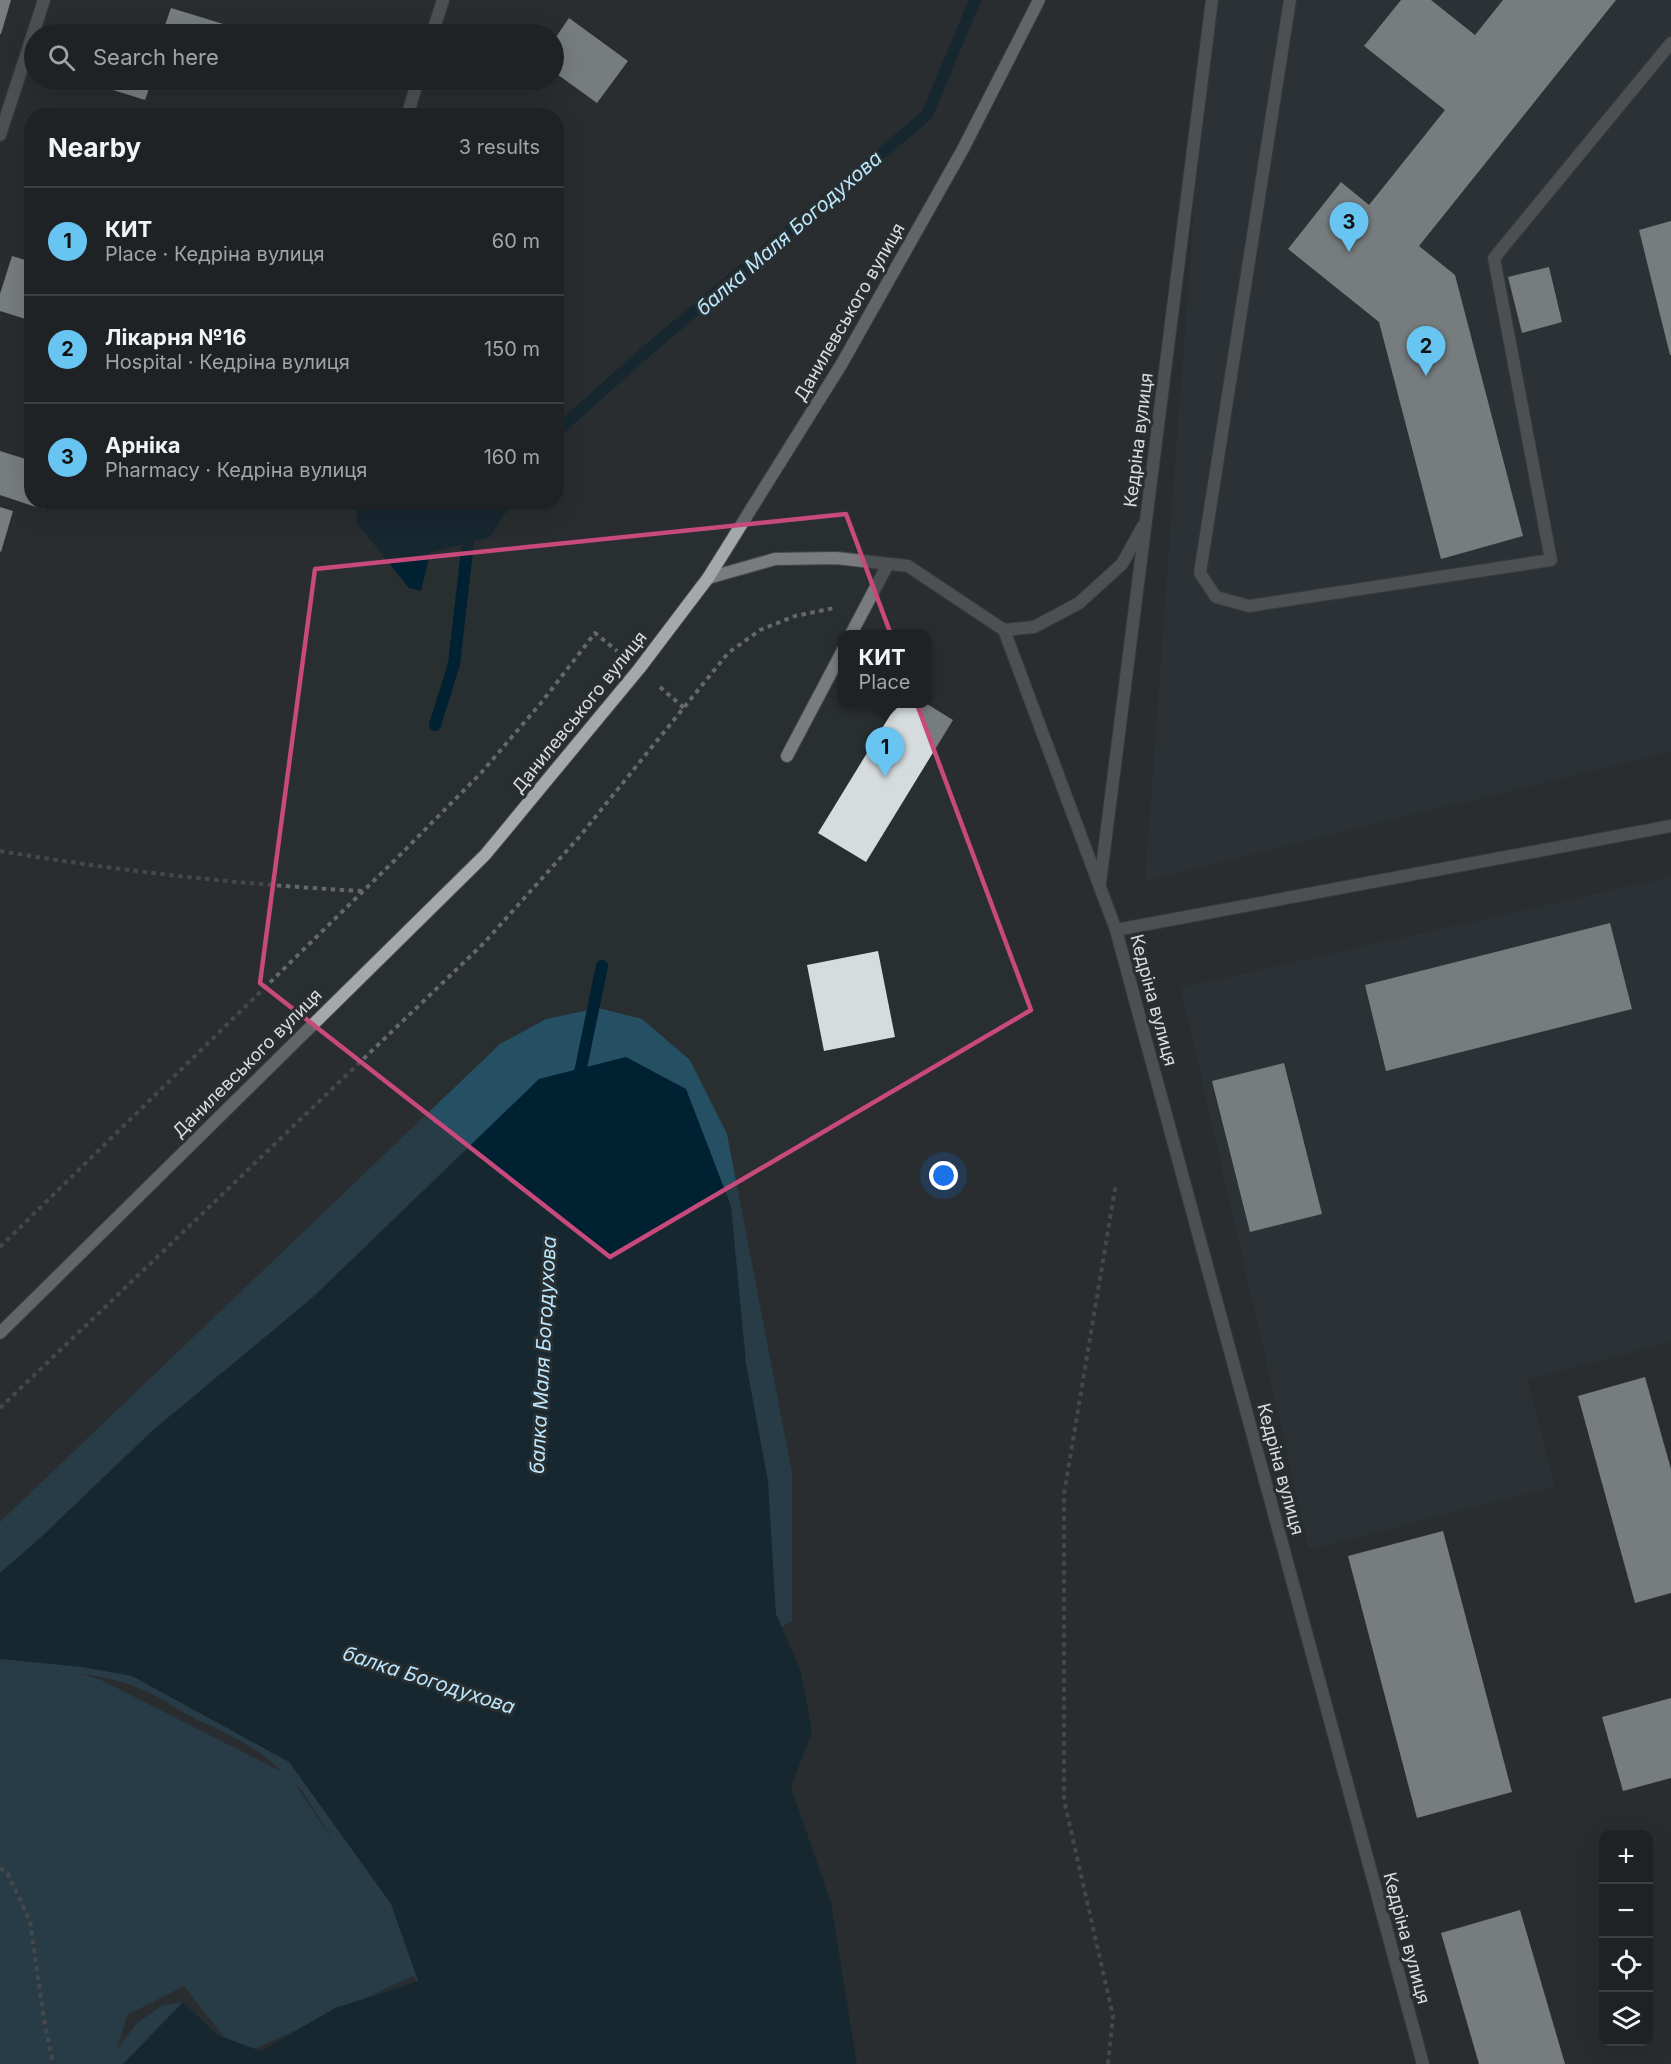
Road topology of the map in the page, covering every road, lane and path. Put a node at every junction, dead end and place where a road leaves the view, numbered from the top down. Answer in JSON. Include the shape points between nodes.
{"nodes":[{"id":1,"x":44,"y":0,"type":"edge"},
{"id":2,"x":443,"y":0,"type":"edge"},
{"id":3,"x":1039,"y":0,"type":"edge"},
{"id":4,"x":1212,"y":0,"type":"edge"},
{"id":5,"x":1290,"y":0,"type":"edge"},
{"id":6,"x":36,"y":24,"type":"edge"},
{"id":7,"x":435,"y":24,"type":"edge"},
{"id":8,"x":1671,"y":43,"type":"edge"},
{"id":9,"x":24,"y":61,"type":"edge"},
{"id":10,"x":415,"y":90,"type":"edge"},
{"id":11,"x":409,"y":108,"type":"edge"},
{"id":12,"x":0,"y":135,"type":"edge"},
{"id":13,"x":1146,"y":521,"type":"junction"},
{"id":14,"x":888,"y":564,"type":"junction"},
{"id":15,"x":708,"y":578,"type":"junction"},
{"id":16,"x":868,"y":604,"type":"junction"},
{"id":17,"x":853,"y":630,"type":"edge"},
{"id":18,"x":1004,"y":630,"type":"junction"},
{"id":19,"x":838,"y":659,"type":"edge"},
{"id":20,"x":639,"y":669,"type":"junction"},
{"id":21,"x":684,"y":708,"type":"junction"},
{"id":22,"x":787,"y":756,"type":"dead end"},
{"id":23,"x":1671,"y":826,"type":"edge"},
{"id":24,"x":0,"y":851,"type":"edge"},
{"id":25,"x":1100,"y":884,"type":"junction"},
{"id":26,"x":364,"y":891,"type":"junction"},
{"id":27,"x":1116,"y":930,"type":"junction"},
{"id":28,"x":1116,"y":1183,"type":"dead end"},
{"id":29,"x":0,"y":1248,"type":"edge"},
{"id":30,"x":0,"y":1333,"type":"edge"},
{"id":31,"x":0,"y":1408,"type":"edge"},
{"id":32,"x":0,"y":1868,"type":"edge"},
{"id":33,"x":53,"y":2064,"type":"edge"},
{"id":34,"x":1108,"y":2064,"type":"edge"},
{"id":35,"x":1423,"y":2064,"type":"edge"}],
"edges":[{"from":1,"to":6,"type":"street"},
{"from":2,"to":7,"type":"street"},
{"from":3,"to":15,"type":"street","name":"Данилевського вулиця","via":[[963,149],[841,366]]},
{"from":4,"to":13,"type":"street","name":"Кедріна вулиця"},
{"from":5,"to":8,"type":"street","via":[[1200,573],[1216,597],[1249,606],[1551,560],[1494,258]]},
{"from":9,"to":12,"type":"street"},
{"from":10,"to":11,"type":"street"},
{"from":13,"to":18,"type":"street","via":[[1122,564],[1079,603],[1034,627]]},
{"from":13,"to":25,"type":"street","name":"Кедріна вулиця"},
{"from":14,"to":15,"type":"street","via":[[836,558],[775,560]]},
{"from":14,"to":16,"type":"street"},
{"from":14,"to":18,"type":"street","via":[[909,566]]},
{"from":15,"to":20,"type":"street","name":"Данилевського вулиця"},
{"from":16,"to":17,"type":"street"},
{"from":16,"to":21,"type":"path","via":[[795,616],[760,630],[728,653]]},
{"from":18,"to":25,"type":"street","name":"Кедріна вулиця"},
{"from":19,"to":22,"type":"street"},
{"from":20,"to":21,"type":"path"},
{"from":20,"to":26,"type":"path","via":[[595,633],[481,773]]},
{"from":20,"to":30,"type":"street","name":"Данилевського вулиця","via":[[485,855]]},
{"from":21,"to":31,"type":"path","via":[[580,836],[484,943]]},
{"from":23,"to":27,"type":"street"},
{"from":24,"to":26,"type":"path","via":[[273,886]]},
{"from":25,"to":27,"type":"street","name":"Кедріна вулиця"},
{"from":26,"to":29,"type":"path"},
{"from":27,"to":35,"type":"street","name":"Кедріна вулиця"},
{"from":28,"to":34,"type":"path","via":[[1064,1494],[1064,1800],[1113,2016]]},
{"from":32,"to":33,"type":"path","via":[[7,1872],[30,1921]]}]}
